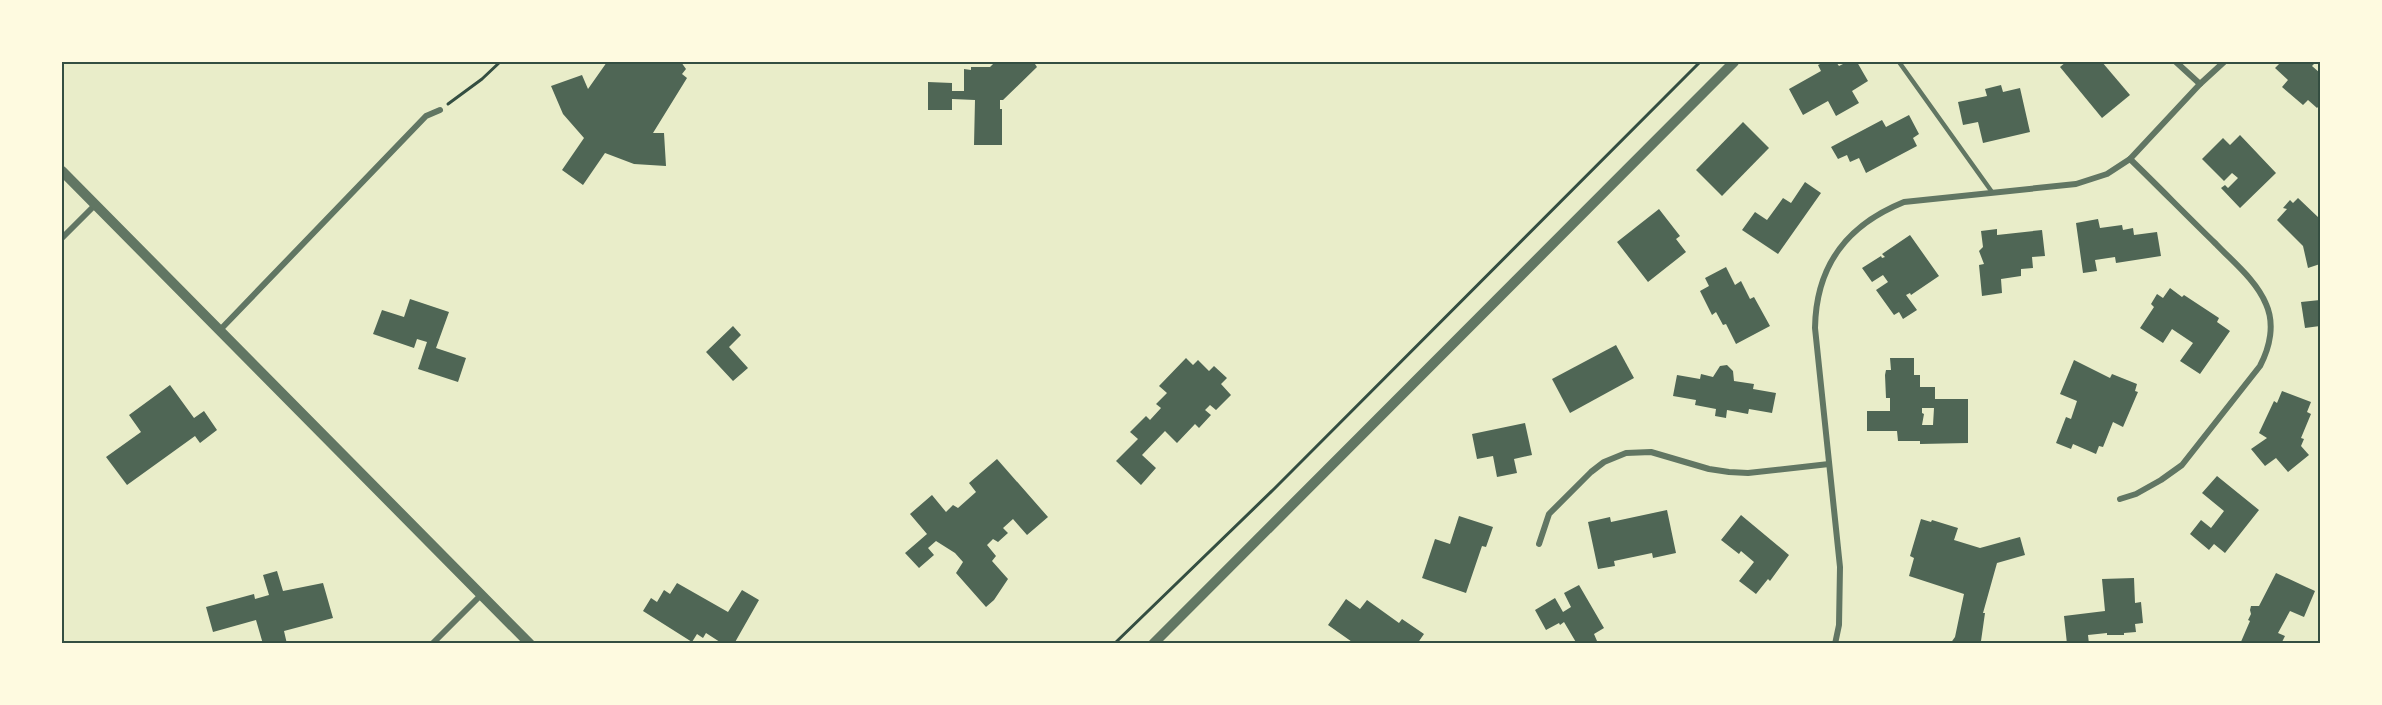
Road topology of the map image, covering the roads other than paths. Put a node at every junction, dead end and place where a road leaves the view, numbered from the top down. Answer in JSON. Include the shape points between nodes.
{"nodes":[{"id":1,"x":1734,"y":62,"type":"edge"},
{"id":2,"x":1899,"y":62,"type":"edge"},
{"id":3,"x":2176,"y":62,"type":"edge"},
{"id":4,"x":2224,"y":62,"type":"edge"},
{"id":5,"x":2200,"y":84,"type":"junction"},
{"id":6,"x":440,"y":110,"type":"road end"},
{"id":7,"x":2130,"y":159,"type":"junction"},
{"id":8,"x":62,"y":171,"type":"edge"},
{"id":9,"x":1992,"y":192,"type":"junction"},
{"id":10,"x":94,"y":205,"type":"junction"},
{"id":11,"x":62,"y":238,"type":"edge"},
{"id":12,"x":220,"y":330,"type":"junction"},
{"id":13,"x":1829,"y":464,"type":"junction"},
{"id":14,"x":2120,"y":499,"type":"dead end"},
{"id":15,"x":1539,"y":544,"type":"dead end"},
{"id":16,"x":482,"y":594,"type":"junction"},
{"id":17,"x":432,"y":644,"type":"edge"},
{"id":18,"x":530,"y":644,"type":"edge"},
{"id":19,"x":1153,"y":644,"type":"edge"},
{"id":20,"x":1835,"y":644,"type":"edge"}],
"edges":[{"from":1,"to":19,"type":"street"},
{"from":2,"to":9,"type":"lane"},
{"from":3,"to":5,"type":"street"},
{"from":4,"to":5,"type":"street"},
{"from":5,"to":7,"type":"street"},
{"from":6,"to":12,"type":"street","via":[[426,116]]},
{"from":7,"to":9,"type":"street","via":[[2107,174],[2076,184]]},
{"from":7,"to":14,"type":"street","via":[[2246,274],[2266,304],[2271,333],[2260,366],[2182,465],[2136,494]]},
{"from":8,"to":10,"type":"street"},
{"from":9,"to":13,"type":"street","via":[[1904,202],[1882,211],[1860,225],[1833,258],[1816,310]]},
{"from":10,"to":11,"type":"street"},
{"from":10,"to":12,"type":"street"},
{"from":12,"to":16,"type":"street"},
{"from":13,"to":15,"type":"street","via":[[1729,472],[1651,452],[1626,453],[1591,472],[1549,514]]},
{"from":13,"to":20,"type":"street","via":[[1840,567]]},
{"from":16,"to":17,"type":"street"},
{"from":16,"to":18,"type":"street"}]}
